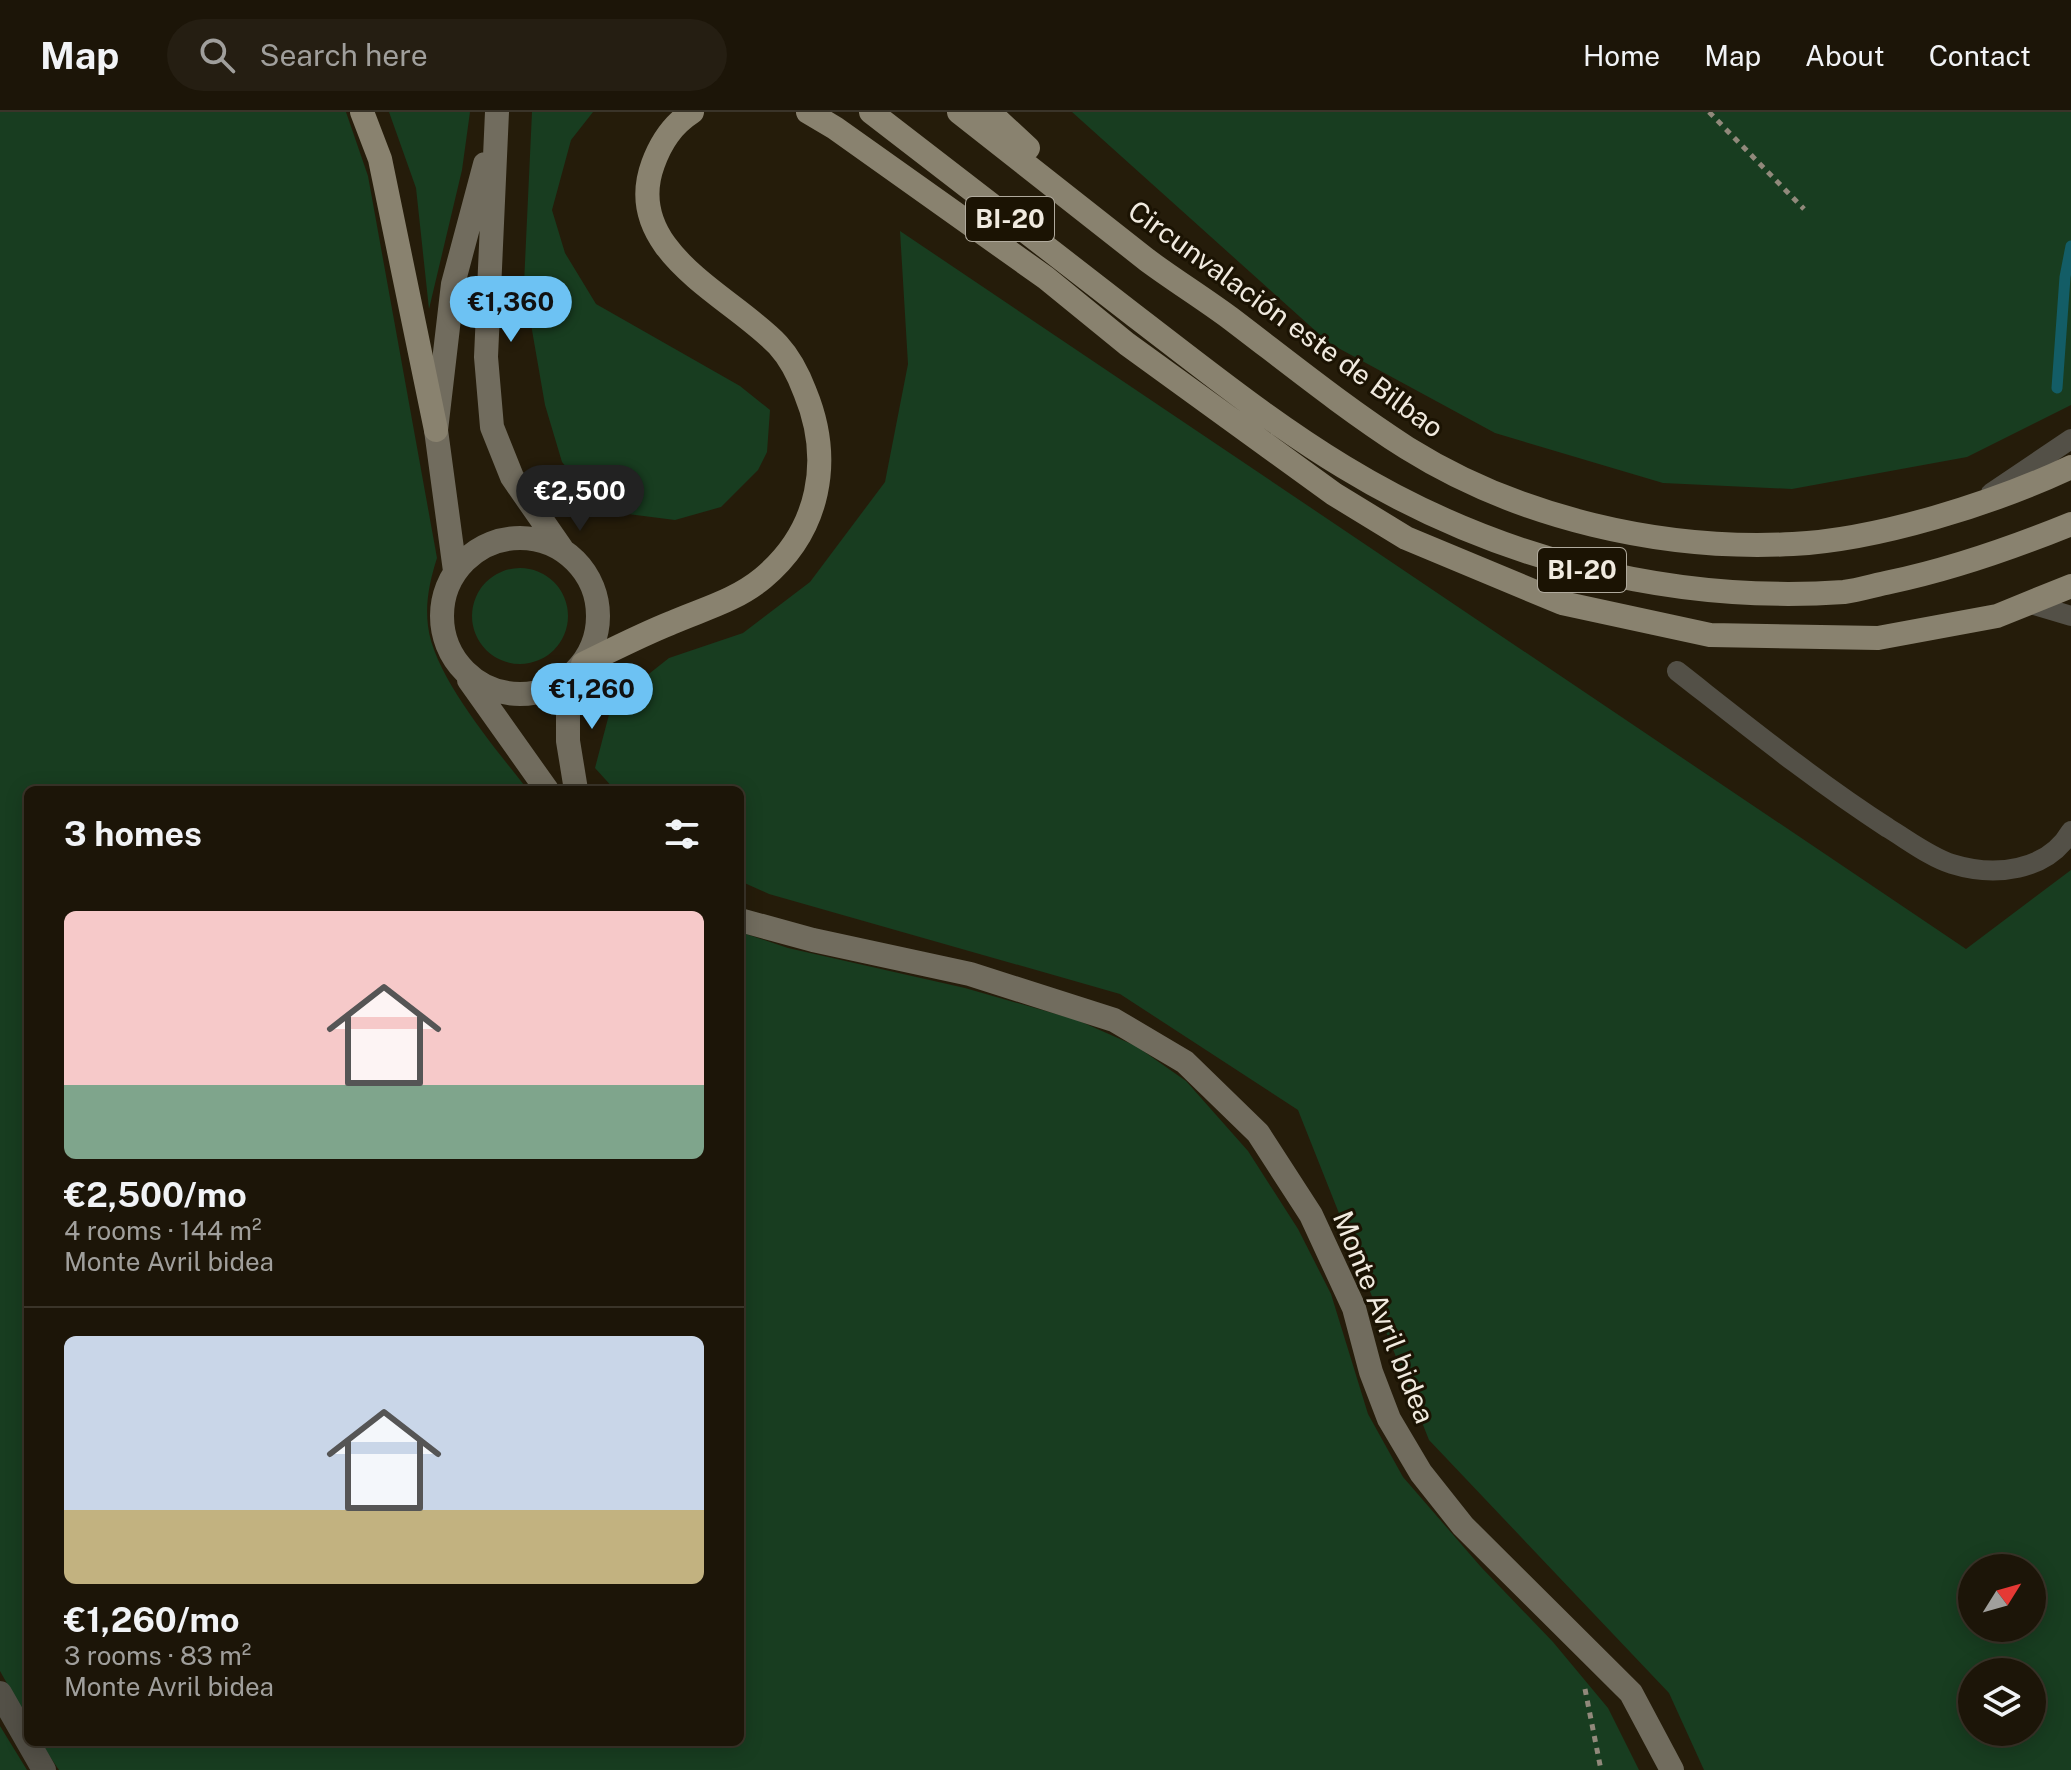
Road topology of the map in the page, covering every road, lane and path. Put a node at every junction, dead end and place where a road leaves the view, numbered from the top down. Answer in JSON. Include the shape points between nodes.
{"nodes":[{"id":1,"x":362,"y":112,"type":"edge"},
{"id":2,"x":692,"y":112,"type":"edge"},
{"id":3,"x":808,"y":112,"type":"edge"},
{"id":4,"x":871,"y":112,"type":"edge"},
{"id":5,"x":959,"y":112,"type":"edge"},
{"id":6,"x":989,"y":112,"type":"edge"},
{"id":7,"x":1709,"y":112,"type":"edge"},
{"id":8,"x":496,"y":121,"type":"edge"},
{"id":9,"x":1804,"y":209,"type":"dead end"},
{"id":10,"x":1150,"y":262,"type":"junction"},
{"id":11,"x":1046,"y":278,"type":"junction"},
{"id":12,"x":1149,"y":327,"type":"junction"},
{"id":13,"x":436,"y":430,"type":"junction"},
{"id":14,"x":2071,"y":439,"type":"edge"},
{"id":15,"x":2071,"y":467,"type":"edge"},
{"id":16,"x":1975,"y":504,"type":"junction"},
{"id":17,"x":2071,"y":524,"type":"edge"},
{"id":18,"x":563,"y":550,"type":"junction"},
{"id":19,"x":455,"y":571,"type":"junction"},
{"id":20,"x":2071,"y":586,"type":"edge"},
{"id":21,"x":2031,"y":604,"type":"junction"},
{"id":22,"x":2071,"y":616,"type":"edge"},
{"id":23,"x":459,"y":665,"type":"junction"},
{"id":24,"x":576,"y":671,"type":"junction"},
{"id":25,"x":1677,"y":671,"type":"dead end"},
{"id":26,"x":544,"y":786,"type":"edge"},
{"id":27,"x":575,"y":786,"type":"edge"},
{"id":28,"x":2071,"y":831,"type":"edge"},
{"id":29,"x":744,"y":921,"type":"edge"},
{"id":30,"x":1584,"y":1644,"type":"junction"},
{"id":31,"x":0,"y":1693,"type":"edge"},
{"id":32,"x":24,"y":1735,"type":"edge"},
{"id":33,"x":30,"y":1746,"type":"edge"},
{"id":34,"x":44,"y":1770,"type":"edge"},
{"id":35,"x":1601,"y":1770,"type":"edge"},
{"id":36,"x":1672,"y":1770,"type":"edge"}],
"edges":[{"from":1,"to":13,"type":"main road","via":[[380,159]]},
{"from":2,"to":24,"type":"main road","via":[[661,144],[646,190],[649,211],[679,263],[779,346],[800,379],[818,429],[820,481],[813,510],[790,550],[762,578],[729,601],[670,623]]},
{"from":3,"to":11,"type":"main road"},
{"from":4,"to":12,"type":"main road","number":"BI-20"},
{"from":5,"to":10,"type":"main road","name":"Circunvalación este de Bilbao","number":"BI-20"},
{"from":6,"to":10,"type":"main road"},
{"from":7,"to":9,"type":"path"},
{"from":8,"to":13,"type":"street","via":[[453,284]]},
{"from":8,"to":18,"type":"street","via":[[486,357],[492,427],[512,477]]},
{"from":10,"to":16,"type":"main road","name":"Circunvalación este de Bilbao","number":"BI-20","via":[[1408,449],[1485,489],[1546,512],[1657,538],[1793,544],[1872,534]]},
{"from":11,"to":12,"type":"main road"},
{"from":11,"to":21,"type":"main road","via":[[1127,344],[1334,494],[1406,538],[1562,603],[1710,635],[1878,638],[1997,616]]},
{"from":12,"to":17,"type":"main road","number":"BI-20","via":[[1254,408],[1345,468],[1434,516],[1543,559],[1592,572],[1682,587],[1846,592],[1927,574]]},
{"from":13,"to":19,"type":"street"},
{"from":14,"to":16,"type":"lane"},
{"from":15,"to":16,"type":"main road","name":"Circunvalación este de Bilbao","number":"BI-20"},
{"from":18,"to":19,"type":"street","via":[[525,537],[505,539],[477,550]]},
{"from":18,"to":24,"type":"street","via":[[579,564],[598,602],[593,645]]},
{"from":19,"to":23,"type":"street","via":[[441,609],[442,629]]},
{"from":20,"to":21,"type":"main road"},
{"from":21,"to":22,"type":"lane"},
{"from":23,"to":24,"type":"street","via":[[474,680],[511,694],[551,689]]},
{"from":23,"to":26,"type":"street"},
{"from":24,"to":27,"type":"street","via":[[568,741]]},
{"from":25,"to":28,"type":"lane","via":[[1864,812],[1950,863],[1991,873],[2027,867],[2063,845]]},
{"from":29,"to":30,"type":"street","name":"Monte Avril bidea","via":[[999,983],[1114,1020],[1185,1062],[1258,1133],[1311,1215],[1354,1308],[1389,1419],[1421,1473],[1463,1526]]},
{"from":30,"to":35,"type":"path","via":[[1585,1692]]},
{"from":30,"to":36,"type":"street","name":"Monte Avril bidea","via":[[1631,1693]]},
{"from":31,"to":32,"type":"street"},
{"from":33,"to":34,"type":"street"}]}
